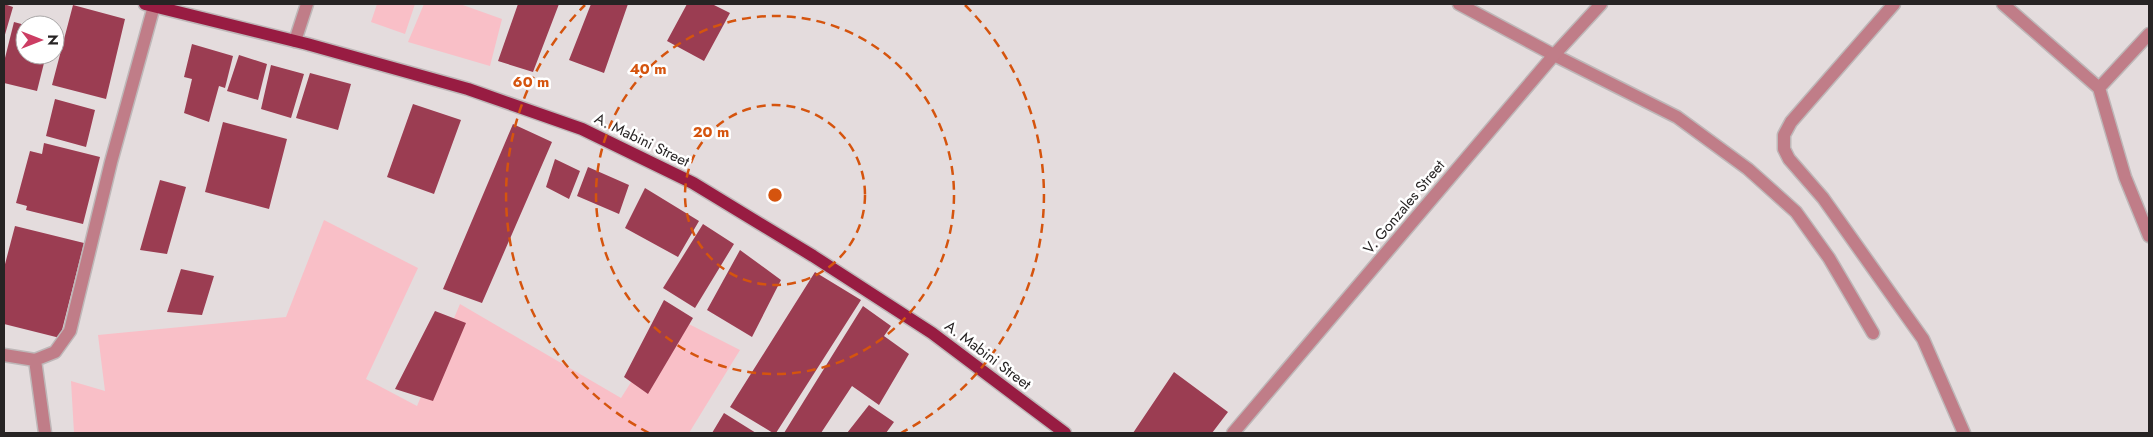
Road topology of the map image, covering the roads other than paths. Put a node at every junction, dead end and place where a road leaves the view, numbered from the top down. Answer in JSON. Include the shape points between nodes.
{"nodes":[{"id":1,"x":307,"y":4,"type":"edge"},
{"id":2,"x":1459,"y":4,"type":"edge"},
{"id":3,"x":1601,"y":4,"type":"edge"},
{"id":4,"x":1894,"y":4,"type":"edge"},
{"id":5,"x":2003,"y":4,"type":"edge"},
{"id":6,"x":150,"y":5,"type":"edge"},
{"id":7,"x":2149,"y":34,"type":"edge"},
{"id":8,"x":295,"y":41,"type":"junction"},
{"id":9,"x":1554,"y":56,"type":"junction"},
{"id":10,"x":2099,"y":88,"type":"junction"},
{"id":11,"x":2149,"y":236,"type":"edge"},
{"id":12,"x":1872,"y":333,"type":"dead end"},
{"id":13,"x":4,"y":356,"type":"edge"},
{"id":14,"x":35,"y":360,"type":"junction"},
{"id":15,"x":45,"y":433,"type":"edge"},
{"id":16,"x":1065,"y":433,"type":"edge"},
{"id":17,"x":1233,"y":433,"type":"edge"},
{"id":18,"x":1964,"y":433,"type":"edge"}],
"edges":[{"from":1,"to":8,"type":"street"},
{"from":2,"to":9,"type":"street"},
{"from":3,"to":9,"type":"street","name":"V. Gonzales Street"},
{"from":4,"to":18,"type":"street","via":[[1791,122],[1784,134],[1784,148],[1923,339]]},
{"from":5,"to":10,"type":"street"},
{"from":6,"to":8,"type":"main road","name":"A. Mabini Street"},
{"from":6,"to":14,"type":"street","via":[[70,331],[55,352]]},
{"from":7,"to":10,"type":"street"},
{"from":8,"to":16,"type":"main road","name":"A. Mabini Street","via":[[468,89],[582,129],[693,183],[932,333]]},
{"from":9,"to":12,"type":"street","via":[[1677,117],[1748,169],[1796,212],[1829,258]]},
{"from":9,"to":17,"type":"street","name":"V. Gonzales Street"},
{"from":10,"to":11,"type":"street","via":[[2125,178]]},
{"from":13,"to":14,"type":"street"},
{"from":14,"to":15,"type":"street"}]}
